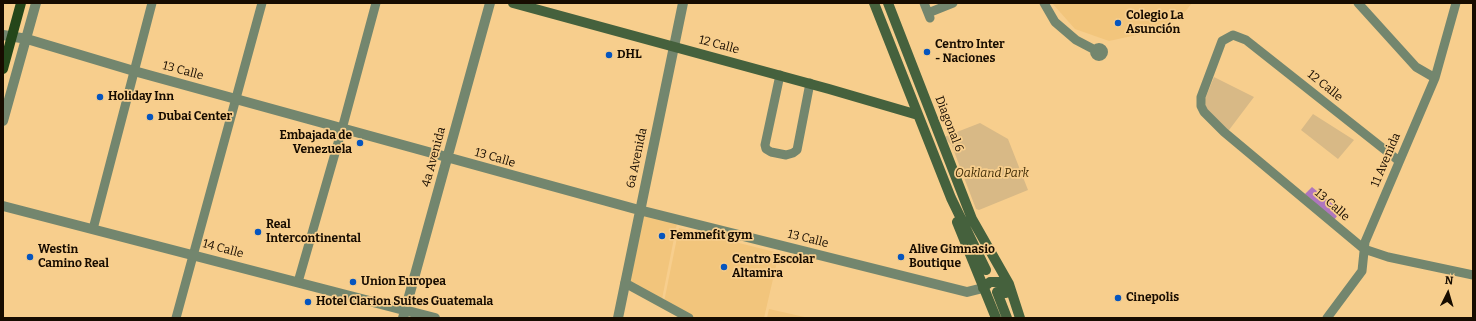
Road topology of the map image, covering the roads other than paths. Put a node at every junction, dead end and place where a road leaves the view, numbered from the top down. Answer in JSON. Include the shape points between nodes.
{"nodes":[{"id":1,"x":21,"y":3,"type":"edge"},
{"id":2,"x":36,"y":3,"type":"edge"},
{"id":3,"x":152,"y":3,"type":"edge"},
{"id":4,"x":262,"y":3,"type":"edge"},
{"id":5,"x":376,"y":3,"type":"edge"},
{"id":6,"x":490,"y":3,"type":"edge"},
{"id":7,"x":513,"y":3,"type":"edge"},
{"id":8,"x":683,"y":3,"type":"edge"},
{"id":9,"x":874,"y":3,"type":"edge"},
{"id":10,"x":888,"y":3,"type":"edge"},
{"id":11,"x":924,"y":3,"type":"edge"},
{"id":12,"x":953,"y":3,"type":"edge"},
{"id":13,"x":1044,"y":3,"type":"edge"},
{"id":14,"x":1358,"y":3,"type":"edge"},
{"id":15,"x":1456,"y":3,"type":"edge"},
{"id":16,"x":7,"y":35,"type":"edge"},
{"id":17,"x":27,"y":40,"type":"junction"},
{"id":18,"x":674,"y":47,"type":"junction"},
{"id":19,"x":1095,"y":50,"type":"dead end"},
{"id":20,"x":912,"y":64,"type":"junction"},
{"id":21,"x":3,"y":69,"type":"edge"},
{"id":22,"x":134,"y":71,"type":"junction"},
{"id":23,"x":780,"y":75,"type":"junction"},
{"id":24,"x":1435,"y":78,"type":"junction"},
{"id":25,"x":810,"y":83,"type":"junction"},
{"id":26,"x":907,"y":86,"type":"junction"},
{"id":27,"x":236,"y":99,"type":"junction"},
{"id":28,"x":887,"y":105,"type":"junction"},
{"id":29,"x":1201,"y":106,"type":"joint"},
{"id":30,"x":918,"y":115,"type":"junction"},
{"id":31,"x":3,"y":121,"type":"edge"},
{"id":32,"x":342,"y":129,"type":"junction"},
{"id":33,"x":447,"y":158,"type":"junction"},
{"id":34,"x":1399,"y":161,"type":"junction"},
{"id":35,"x":3,"y":206,"type":"edge"},
{"id":36,"x":639,"y":210,"type":"junction"},
{"id":37,"x":93,"y":229,"type":"junction"},
{"id":38,"x":1364,"y":249,"type":"junction"},
{"id":39,"x":193,"y":255,"type":"junction"},
{"id":40,"x":982,"y":274,"type":"junction"},
{"id":41,"x":1473,"y":275,"type":"edge"},
{"id":42,"x":298,"y":282,"type":"junction"},
{"id":43,"x":625,"y":283,"type":"junction"},
{"id":44,"x":983,"y":288,"type":"junction"},
{"id":45,"x":967,"y":292,"type":"junction"},
{"id":46,"x":997,"y":292,"type":"dead end"},
{"id":47,"x":404,"y":314,"type":"edge"},
{"id":48,"x":176,"y":318,"type":"edge"},
{"id":49,"x":435,"y":318,"type":"edge"},
{"id":50,"x":618,"y":318,"type":"edge"},
{"id":51,"x":689,"y":318,"type":"edge"},
{"id":52,"x":996,"y":318,"type":"edge"},
{"id":53,"x":1006,"y":318,"type":"edge"},
{"id":54,"x":1014,"y":318,"type":"edge"},
{"id":55,"x":1020,"y":318,"type":"edge"},
{"id":56,"x":1327,"y":318,"type":"edge"}],
"edges":[{"from":1,"to":16,"type":"main road"},
{"from":2,"to":17,"type":"street"},
{"from":3,"to":22,"type":"street"},
{"from":4,"to":27,"type":"street"},
{"from":5,"to":32,"type":"street"},
{"from":6,"to":33,"type":"street","name":"4a Avenida"},
{"from":7,"to":18,"type":"main road","name":"12 Calle"},
{"from":8,"to":18,"type":"street","name":"6a Avenida"},
{"from":9,"to":26,"type":"main road","name":"Diagonal 6"},
{"from":10,"to":20,"type":"main road","name":"Diagonal 6"},
{"from":11,"to":12,"type":"street","via":[[929,15]]},
{"from":13,"to":19,"type":"street","via":[[1055,22],[1076,40]]},
{"from":14,"to":24,"type":"street","via":[[1416,67]]},
{"from":15,"to":24,"type":"street","name":"11 Avenida"},
{"from":16,"to":17,"type":"street","name":"13 Calle"},
{"from":16,"to":21,"type":"main road"},
{"from":17,"to":22,"type":"street","name":"13 Calle"},
{"from":17,"to":31,"type":"street"},
{"from":18,"to":23,"type":"main road","name":"12 Calle"},
{"from":18,"to":36,"type":"street","name":"6a Avenida"},
{"from":20,"to":26,"type":"main road"},
{"from":20,"to":55,"type":"main road","name":"Diagonal 6","via":[[971,217],[1009,284]]},
{"from":22,"to":27,"type":"street","name":"13 Calle"},
{"from":22,"to":37,"type":"street"},
{"from":23,"to":25,"type":"main road","name":"12 Calle"},
{"from":23,"to":25,"type":"street","via":[[765,145],[771,152],[786,155],[797,150]]},
{"from":24,"to":34,"type":"street","name":"11 Avenida"},
{"from":25,"to":28,"type":"main road","name":"12 Calle"},
{"from":26,"to":28,"type":"main road","via":[[906,98],[903,101]]},
{"from":26,"to":30,"type":"main road","name":"Diagonal 6"},
{"from":27,"to":32,"type":"street","name":"13 Calle"},
{"from":27,"to":39,"type":"street"},
{"from":28,"to":30,"type":"main road","name":"12 Calle"},
{"from":29,"to":34,"type":"street","name":"12 Calle","via":[[1202,90],[1222,41],[1233,35],[1246,40]]},
{"from":29,"to":38,"type":"street","name":"13 Calle","via":[[1224,132]]},
{"from":30,"to":40,"type":"main road","name":"Diagonal 6","via":[[952,198],[954,216]]},
{"from":32,"to":33,"type":"street","name":"13 Calle"},
{"from":32,"to":42,"type":"street"},
{"from":33,"to":36,"type":"street","name":"13 Calle"},
{"from":33,"to":47,"type":"street","name":"4a Avenida"},
{"from":34,"to":38,"type":"street","name":"11 Avenida"},
{"from":35,"to":37,"type":"street","name":"14 Calle"},
{"from":36,"to":43,"type":"street","name":"6a Avenida"},
{"from":36,"to":45,"type":"street","name":"13 Calle"},
{"from":37,"to":39,"type":"street","name":"14 Calle"},
{"from":38,"to":41,"type":"street","name":"13 Calle","via":[[1388,257]]},
{"from":38,"to":56,"type":"street","name":"11 Avenida","via":[[1362,271]]},
{"from":39,"to":42,"type":"street","name":"14 Calle"},
{"from":39,"to":48,"type":"street"},
{"from":40,"to":44,"type":"main road"},
{"from":40,"to":45,"type":"street","via":[[976,287]]},
{"from":42,"to":47,"type":"street","name":"14 Calle"},
{"from":43,"to":50,"type":"street","name":"6a Avenida"},
{"from":43,"to":51,"type":"street"},
{"from":44,"to":45,"type":"street","name":"13 Calle"},
{"from":44,"to":52,"type":"main road"},
{"from":44,"to":54,"type":"main road","via":[[992,281],[1002,284]]},
{"from":46,"to":53,"type":"main road"},
{"from":47,"to":49,"type":"street","name":"14 Calle"}]}
